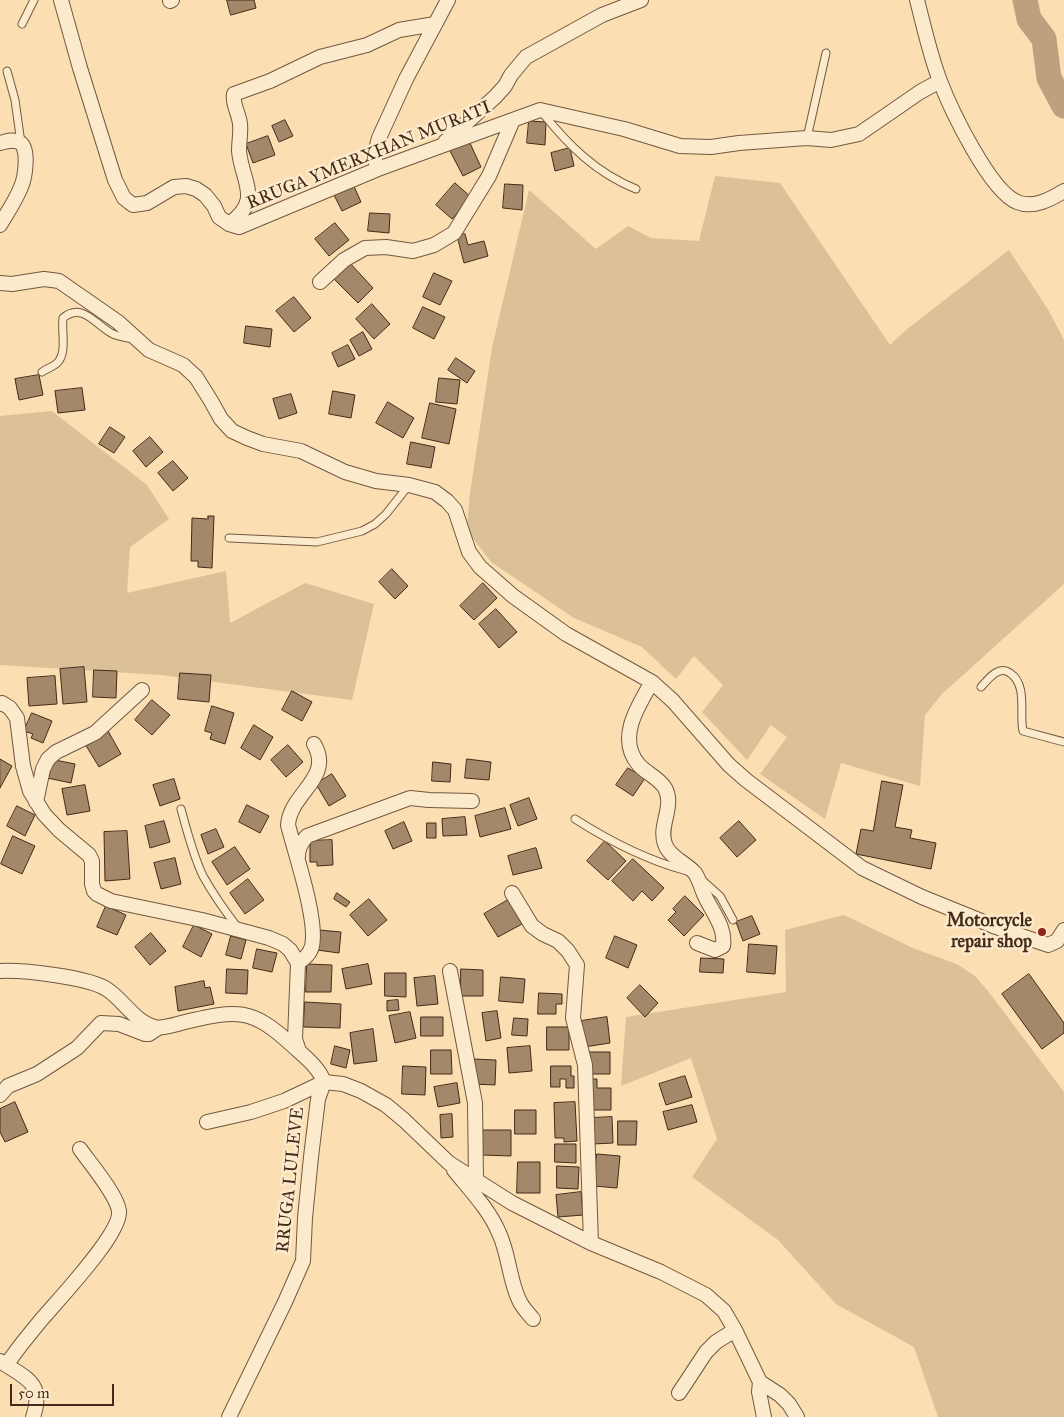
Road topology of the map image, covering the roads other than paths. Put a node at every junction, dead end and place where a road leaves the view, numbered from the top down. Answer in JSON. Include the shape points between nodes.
{"nodes":[{"id":1,"x":34,"y":0,"type":"edge"},
{"id":2,"x":61,"y":0,"type":"edge"},
{"id":3,"x":448,"y":0,"type":"edge"},
{"id":4,"x":641,"y":0,"type":"edge"},
{"id":5,"x":916,"y":0,"type":"edge"},
{"id":6,"x":22,"y":24,"type":"dead end"},
{"id":7,"x":435,"y":24,"type":"junction"},
{"id":8,"x":826,"y":53,"type":"dead end"},
{"id":9,"x":7,"y":71,"type":"dead end"},
{"id":10,"x":940,"y":81,"type":"junction"},
{"id":11,"x":540,"y":110,"type":"junction"},
{"id":12,"x":513,"y":120,"type":"junction"},
{"id":13,"x":807,"y":138,"type":"junction"},
{"id":14,"x":0,"y":142,"type":"edge"},
{"id":15,"x":21,"y":143,"type":"junction"},
{"id":16,"x":439,"y":147,"type":"junction"},
{"id":17,"x":378,"y":169,"type":"junction"},
{"id":18,"x":636,"y":189,"type":"dead end"},
{"id":19,"x":1064,"y":191,"type":"edge"},
{"id":20,"x":230,"y":224,"type":"junction"},
{"id":21,"x":0,"y":225,"type":"edge"},
{"id":22,"x":320,"y":282,"type":"dead end"},
{"id":23,"x":0,"y":283,"type":"edge"},
{"id":24,"x":137,"y":339,"type":"junction"},
{"id":25,"x":42,"y":372,"type":"dead end"},
{"id":26,"x":409,"y":485,"type":"junction"},
{"id":27,"x":229,"y":538,"type":"dead end"},
{"id":28,"x":652,"y":682,"type":"junction"},
{"id":29,"x":981,"y":687,"type":"dead end"},
{"id":30,"x":142,"y":690,"type":"dead end"},
{"id":31,"x":0,"y":704,"type":"edge"},
{"id":32,"x":1064,"y":742,"type":"edge"},
{"id":33,"x":314,"y":744,"type":"dead end"},
{"id":34,"x":472,"y":801,"type":"dead end"},
{"id":35,"x":36,"y":802,"type":"junction"},
{"id":36,"x":181,"y":809,"type":"dead end"},
{"id":37,"x":575,"y":819,"type":"dead end"},
{"id":38,"x":298,"y":860,"type":"junction"},
{"id":39,"x":695,"y":874,"type":"junction"},
{"id":40,"x":512,"y":894,"type":"dead end"},
{"id":41,"x":733,"y":920,"type":"dead end"},
{"id":42,"x":238,"y":928,"type":"junction"},
{"id":43,"x":1064,"y":930,"type":"edge"},
{"id":44,"x":697,"y":943,"type":"dead end"},
{"id":45,"x":298,"y":963,"type":"junction"},
{"id":46,"x":0,"y":971,"type":"edge"},
{"id":47,"x":450,"y":971,"type":"dead end"},
{"id":48,"x":158,"y":1028,"type":"junction"},
{"id":49,"x":299,"y":1051,"type":"junction"},
{"id":50,"x":324,"y":1082,"type":"junction"},
{"id":51,"x":0,"y":1095,"type":"edge"},
{"id":52,"x":207,"y":1122,"type":"dead end"},
{"id":53,"x":80,"y":1149,"type":"dead end"},
{"id":54,"x":449,"y":1163,"type":"junction"},
{"id":55,"x":476,"y":1179,"type":"junction"},
{"id":56,"x":591,"y":1243,"type":"junction"},
{"id":57,"x":533,"y":1319,"type":"dead end"},
{"id":58,"x":735,"y":1330,"type":"junction"},
{"id":59,"x":3,"y":1363,"type":"edge"},
{"id":60,"x":760,"y":1382,"type":"junction"},
{"id":61,"x":679,"y":1393,"type":"dead end"},
{"id":62,"x":33,"y":1417,"type":"edge"},
{"id":63,"x":229,"y":1417,"type":"edge"},
{"id":64,"x":764,"y":1417,"type":"edge"},
{"id":65,"x":797,"y":1417,"type":"edge"}],
"edges":[{"from":1,"to":6,"type":"lane"},
{"from":2,"to":20,"type":"street","name":"RRUGA YMERXHAN MURATI","via":[[115,180],[124,198],[133,205],[147,203],[174,187],[186,186],[205,195],[219,216]]},
{"from":3,"to":7,"type":"street"},
{"from":4,"to":16,"type":"street","via":[[602,16],[526,57],[495,97]]},
{"from":5,"to":10,"type":"street"},
{"from":7,"to":17,"type":"street","via":[[379,138],[374,157]]},
{"from":7,"to":20,"type":"street","name":"RRUGA YMERXHAN MURATI","via":[[399,30],[367,45],[320,57],[234,94],[249,197],[240,216]]},
{"from":8,"to":13,"type":"lane"},
{"from":9,"to":15,"type":"lane"},
{"from":10,"to":13,"type":"street","via":[[859,134],[831,140]]},
{"from":10,"to":19,"type":"street","via":[[966,136],[998,188],[1018,202],[1035,205]]},
{"from":11,"to":12,"type":"street"},
{"from":11,"to":13,"type":"street","via":[[624,129],[680,146],[711,147]]},
{"from":11,"to":18,"type":"lane","via":[[576,151],[602,172]]},
{"from":12,"to":16,"type":"street","name":"RRUGA YMERXHAN MURATI"},
{"from":12,"to":22,"type":"street","name":"RRUGA YMERXHAN MURATI","via":[[489,176],[454,233],[434,245],[413,251],[365,248],[344,260]]},
{"from":14,"to":15,"type":"street","via":[[13,140]]},
{"from":15,"to":21,"type":"street","via":[[25,147],[26,161],[23,184]]},
{"from":16,"to":17,"type":"street","name":"RRUGA YMERXHAN MURATI"},
{"from":17,"to":20,"type":"street","name":"RRUGA YMERXHAN MURATI","via":[[240,227]]},
{"from":23,"to":24,"type":"street","via":[[59,280]]},
{"from":24,"to":25,"type":"lane","via":[[112,334],[87,316],[70,312],[63,318],[62,354],[57,363]]},
{"from":24,"to":26,"type":"street","via":[[150,350],[183,365],[196,378],[221,420],[232,431],[264,444],[301,451],[345,472],[376,481]]},
{"from":26,"to":27,"type":"lane","via":[[386,514],[362,531],[317,542]]},
{"from":26,"to":28,"type":"street","via":[[435,492],[447,500],[455,510],[469,552],[480,567],[514,596],[566,634]]},
{"from":28,"to":39,"type":"street","via":[[630,726],[628,740],[632,755],[664,786],[668,796],[665,844]]},
{"from":28,"to":43,"type":"street","via":[[673,701],[728,765],[862,868],[922,897],[1048,945],[1057,941]]},
{"from":29,"to":32,"type":"lane","via":[[997,672],[1009,672],[1018,682],[1023,731]]},
{"from":30,"to":35,"type":"street","via":[[95,733],[48,759]]},
{"from":31,"to":35,"type":"street","via":[[10,708],[17,718],[23,766]]},
{"from":33,"to":38,"type":"street","via":[[320,757],[320,768],[288,821]]},
{"from":34,"to":38,"type":"street","via":[[410,798],[308,836],[298,849]]},
{"from":35,"to":42,"type":"street","via":[[59,830],[89,855],[94,890],[102,898]]},
{"from":36,"to":42,"type":"lane","via":[[203,875]]},
{"from":37,"to":39,"type":"lane","via":[[626,849],[660,864]]},
{"from":38,"to":45,"type":"street","via":[[312,920],[313,939],[309,954]]},
{"from":39,"to":41,"type":"lane","via":[[720,896]]},
{"from":39,"to":44,"type":"street","via":[[720,923],[724,938],[722,946],[715,950]]},
{"from":40,"to":56,"type":"street","via":[[532,926],[558,941],[577,965],[573,1018],[585,1065]]},
{"from":42,"to":45,"type":"street","via":[[283,944]]},
{"from":45,"to":49,"type":"street","via":[[295,1039]]},
{"from":46,"to":48,"type":"street","via":[[19,970],[90,982],[107,989],[138,1017]]},
{"from":47,"to":55,"type":"street","via":[[475,1103]]},
{"from":48,"to":49,"type":"street","via":[[238,1013],[275,1029]]},
{"from":48,"to":51,"type":"street","via":[[146,1034],[119,1024],[101,1023],[77,1048],[37,1074],[8,1086]]},
{"from":49,"to":50,"type":"street","via":[[322,1075]]},
{"from":50,"to":52,"type":"street","via":[[284,1101]]},
{"from":50,"to":54,"type":"street","via":[[344,1084],[386,1105]]},
{"from":50,"to":63,"type":"street","name":"RRUGA LULEVE","via":[[318,1099],[310,1157],[303,1261]]},
{"from":53,"to":59,"type":"street","via":[[114,1198],[118,1219],[81,1275]]},
{"from":54,"to":55,"type":"street"},
{"from":54,"to":57,"type":"street","via":[[490,1213],[508,1257],[519,1301]]},
{"from":55,"to":56,"type":"street","via":[[512,1203]]},
{"from":56,"to":58,"type":"street","via":[[706,1295],[724,1311]]},
{"from":58,"to":60,"type":"street"},
{"from":58,"to":61,"type":"street","via":[[706,1352]]},
{"from":59,"to":62,"type":"street","via":[[34,1387],[37,1396]]},
{"from":60,"to":64,"type":"street"},
{"from":60,"to":65,"type":"street","via":[[780,1395]]}]}
